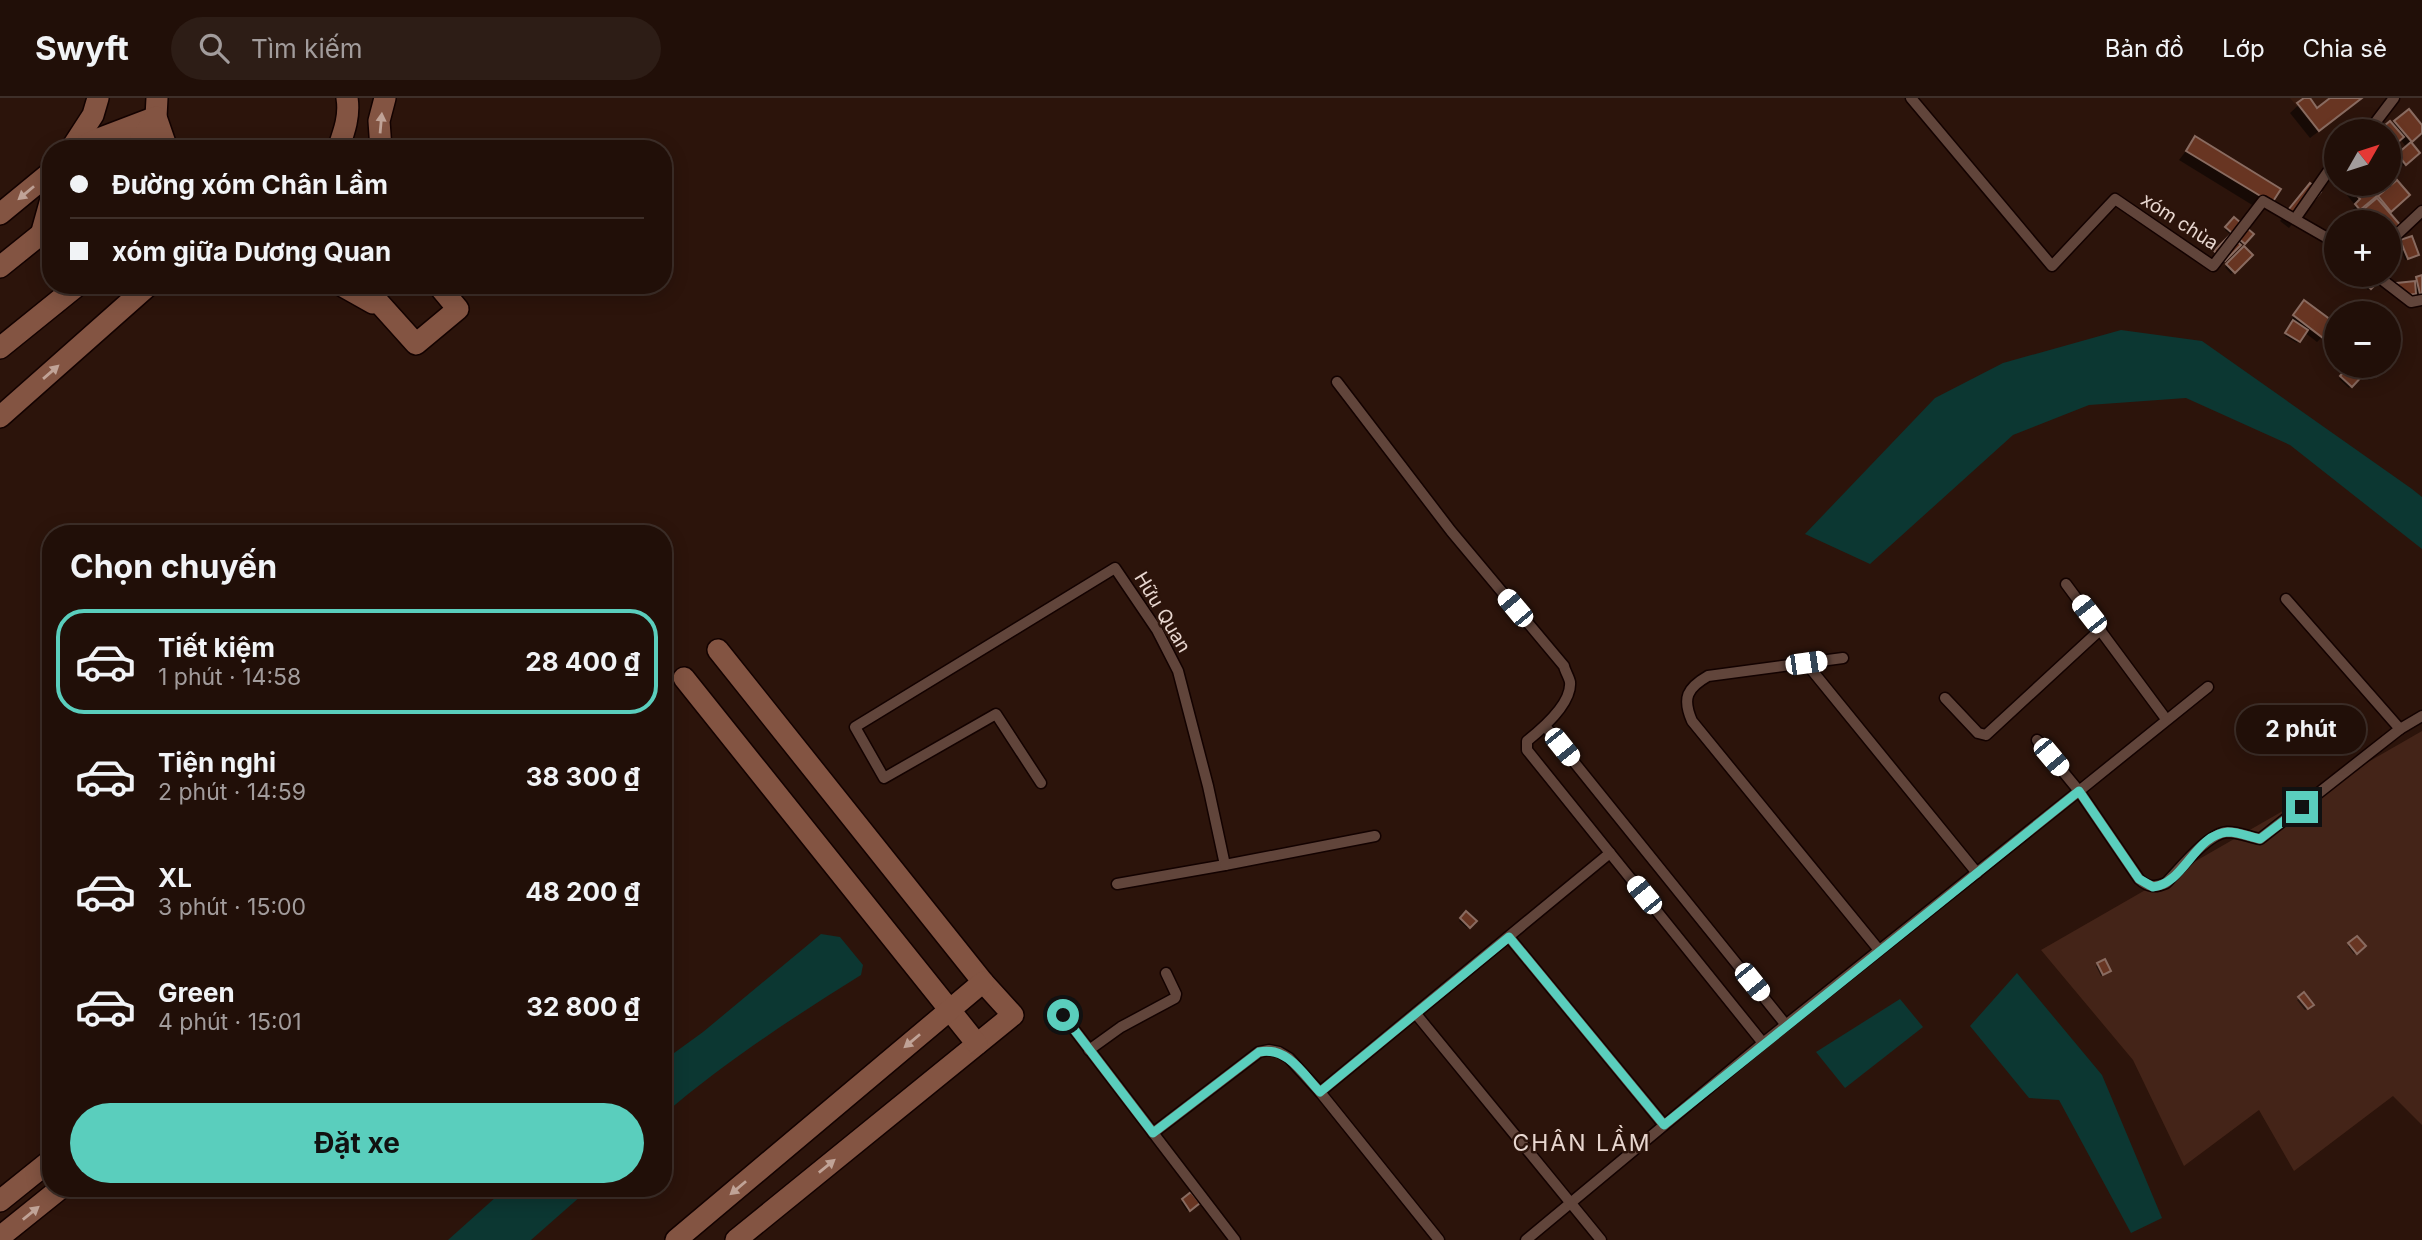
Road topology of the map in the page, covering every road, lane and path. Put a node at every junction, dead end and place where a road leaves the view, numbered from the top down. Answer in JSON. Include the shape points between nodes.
{"nodes":[{"id":1,"x":98,"y":98,"type":"edge"},
{"id":2,"x":385,"y":98,"type":"edge"},
{"id":3,"x":1911,"y":98,"type":"edge"},
{"id":4,"x":2394,"y":98,"type":"edge"},
{"id":5,"x":349,"y":101,"type":"edge"},
{"id":6,"x":157,"y":107,"type":"edge"},
{"id":7,"x":2378,"y":119,"type":"edge"},
{"id":8,"x":77,"y":140,"type":"edge"},
{"id":9,"x":95,"y":140,"type":"edge"},
{"id":10,"x":140,"y":140,"type":"edge"},
{"id":11,"x":164,"y":140,"type":"edge"},
{"id":12,"x":345,"y":140,"type":"edge"},
{"id":13,"x":380,"y":140,"type":"edge"},
{"id":14,"x":2324,"y":177,"type":"edge"},
{"id":15,"x":42,"y":179,"type":"edge"},
{"id":16,"x":2422,"y":211,"type":"edge"},
{"id":17,"x":0,"y":214,"type":"edge"},
{"id":18,"x":2295,"y":219,"type":"junction"},
{"id":19,"x":2401,"y":231,"type":"edge"},
{"id":20,"x":42,"y":233,"type":"edge"},
{"id":21,"x":2324,"y":234,"type":"edge"},
{"id":22,"x":0,"y":267,"type":"edge"},
{"id":23,"x":2392,"y":287,"type":"edge"},
{"id":24,"x":67,"y":294,"type":"edge"},
{"id":25,"x":139,"y":294,"type":"edge"},
{"id":26,"x":357,"y":294,"type":"edge"},
{"id":27,"x":371,"y":294,"type":"edge"},
{"id":28,"x":446,"y":294,"type":"edge"},
{"id":29,"x":2422,"y":300,"type":"edge"},
{"id":30,"x":384,"y":309,"type":"junction"},
{"id":31,"x":0,"y":348,"type":"edge"},
{"id":32,"x":1337,"y":382,"type":"dead end"},
{"id":33,"x":0,"y":417,"type":"edge"},
{"id":34,"x":2066,"y":584,"type":"dead end"},
{"id":35,"x":2286,"y":599,"type":"dead end"},
{"id":36,"x":2101,"y":629,"type":"junction"},
{"id":37,"x":718,"y":650,"type":"dead end"},
{"id":38,"x":1843,"y":657,"type":"dead end"},
{"id":39,"x":1806,"y":663,"type":"junction"},
{"id":40,"x":684,"y":678,"type":"dead end"},
{"id":41,"x":2208,"y":687,"type":"dead end"},
{"id":42,"x":1945,"y":698,"type":"dead end"},
{"id":43,"x":2422,"y":716,"type":"edge"},
{"id":44,"x":2166,"y":719,"type":"junction"},
{"id":45,"x":1545,"y":726,"type":"junction"},
{"id":46,"x":2400,"y":729,"type":"junction"},
{"id":47,"x":2037,"y":740,"type":"dead end"},
{"id":48,"x":1041,"y":783,"type":"dead end"},
{"id":49,"x":2079,"y":791,"type":"junction"},
{"id":50,"x":1375,"y":836,"type":"dead end"},
{"id":51,"x":1611,"y":853,"type":"junction"},
{"id":52,"x":1225,"y":865,"type":"junction"},
{"id":53,"x":1977,"y":873,"type":"junction"},
{"id":54,"x":1117,"y":884,"type":"dead end"},
{"id":55,"x":1509,"y":937,"type":"junction"},
{"id":56,"x":1879,"y":950,"type":"junction"},
{"id":57,"x":1166,"y":973,"type":"dead end"},
{"id":58,"x":983,"y":982,"type":"junction"},
{"id":59,"x":950,"y":1009,"type":"junction"},
{"id":60,"x":1416,"y":1014,"type":"junction"},
{"id":61,"x":1063,"y":1015,"type":"dead end"},
{"id":62,"x":1786,"y":1025,"type":"junction"},
{"id":63,"x":1763,"y":1043,"type":"junction"},
{"id":64,"x":977,"y":1044,"type":"junction"},
{"id":65,"x":1089,"y":1050,"type":"junction"},
{"id":66,"x":1320,"y":1092,"type":"junction"},
{"id":67,"x":1664,"y":1125,"type":"junction"},
{"id":68,"x":1153,"y":1133,"type":"junction"},
{"id":69,"x":42,"y":1167,"type":"edge"},
{"id":70,"x":50,"y":1197,"type":"edge"},
{"id":71,"x":0,"y":1201,"type":"edge"},
{"id":72,"x":1571,"y":1203,"type":"junction"},
{"id":73,"x":0,"y":1237,"type":"edge"},
{"id":74,"x":676,"y":1240,"type":"edge"},
{"id":75,"x":736,"y":1240,"type":"edge"},
{"id":76,"x":1235,"y":1240,"type":"edge"},
{"id":77,"x":1439,"y":1240,"type":"edge"},
{"id":78,"x":1526,"y":1240,"type":"edge"},
{"id":79,"x":1601,"y":1240,"type":"edge"}],
"edges":[{"from":1,"to":8,"type":"street"},
{"from":13,"to":2,"type":"street","one_way":true},
{"from":3,"to":18,"type":"lane","name":"xóm chùa","via":[[2052,266],[2115,199],[2213,267],[2263,201]]},
{"from":4,"to":7,"type":"lane"},
{"from":5,"to":12,"type":"street"},
{"from":6,"to":9,"type":"street"},
{"from":6,"to":10,"type":"street"},
{"from":6,"to":11,"type":"street"},
{"from":14,"to":18,"type":"lane"},
{"from":15,"to":17,"type":"street","one_way":true},
{"from":16,"to":19,"type":"lane"},
{"from":18,"to":21,"type":"lane","name":"xóm chùa"},
{"from":20,"to":22,"type":"street"},
{"from":23,"to":29,"type":"lane","via":[[2411,302]]},
{"from":24,"to":31,"type":"street"},
{"from":33,"to":25,"type":"street","one_way":true},
{"from":26,"to":30,"type":"street"},
{"from":27,"to":30,"type":"street"},
{"from":28,"to":30,"type":"street","via":[[458,309],[416,344]]},
{"from":32,"to":45,"type":"lane","via":[[1451,531],[1564,666],[1570,682],[1568,696]]},
{"from":34,"to":36,"type":"lane"},
{"from":35,"to":46,"type":"lane"},
{"from":36,"to":42,"type":"lane","via":[[1986,736]]},
{"from":36,"to":44,"type":"lane"},
{"from":37,"to":58,"type":"street"},
{"from":38,"to":39,"type":"lane"},
{"from":39,"to":53,"type":"lane"},
{"from":39,"to":56,"type":"lane","via":[[1708,676],[1689,693],[1686,706],[1692,721]]},
{"from":40,"to":59,"type":"street"},
{"from":41,"to":44,"type":"lane"},
{"from":43,"to":46,"type":"lane"},
{"from":44,"to":49,"type":"lane"},
{"from":45,"to":51,"type":"lane","via":[[1527,741],[1527,750]]},
{"from":45,"to":62,"type":"lane"},
{"from":46,"to":49,"type":"lane","via":[[2260,839],[2220,834],[2159,886],[2139,879]]},
{"from":47,"to":49,"type":"lane"},
{"from":48,"to":52,"type":"lane","name":"Hữu Quan","via":[[996,714],[884,778],[855,727],[1115,568],[1178,671]]},
{"from":49,"to":53,"type":"lane"},
{"from":50,"to":52,"type":"lane"},
{"from":51,"to":55,"type":"lane"},
{"from":51,"to":63,"type":"lane"},
{"from":52,"to":54,"type":"lane"},
{"from":53,"to":56,"type":"lane"},
{"from":55,"to":60,"type":"lane"},
{"from":55,"to":67,"type":"lane"},
{"from":56,"to":62,"type":"lane"},
{"from":57,"to":65,"type":"lane","via":[[1175,998]]},
{"from":58,"to":59,"type":"street"},
{"from":58,"to":64,"type":"street","via":[[1013,1016]]},
{"from":59,"to":64,"type":"street"},
{"from":59,"to":74,"type":"street","one_way":true},
{"from":60,"to":66,"type":"lane"},
{"from":60,"to":72,"type":"lane"},
{"from":61,"to":65,"type":"lane"},
{"from":62,"to":63,"type":"lane"},
{"from":63,"to":67,"type":"lane"},
{"from":75,"to":64,"type":"street","one_way":true},
{"from":65,"to":68,"type":"lane"},
{"from":66,"to":68,"type":"lane","via":[[1289,1058],[1269,1050],[1259,1052]]},
{"from":66,"to":77,"type":"lane"},
{"from":67,"to":72,"type":"lane"},
{"from":68,"to":76,"type":"lane"},
{"from":69,"to":71,"type":"street"},
{"from":73,"to":70,"type":"street","one_way":true},
{"from":72,"to":78,"type":"lane"},
{"from":72,"to":79,"type":"lane"}]}
